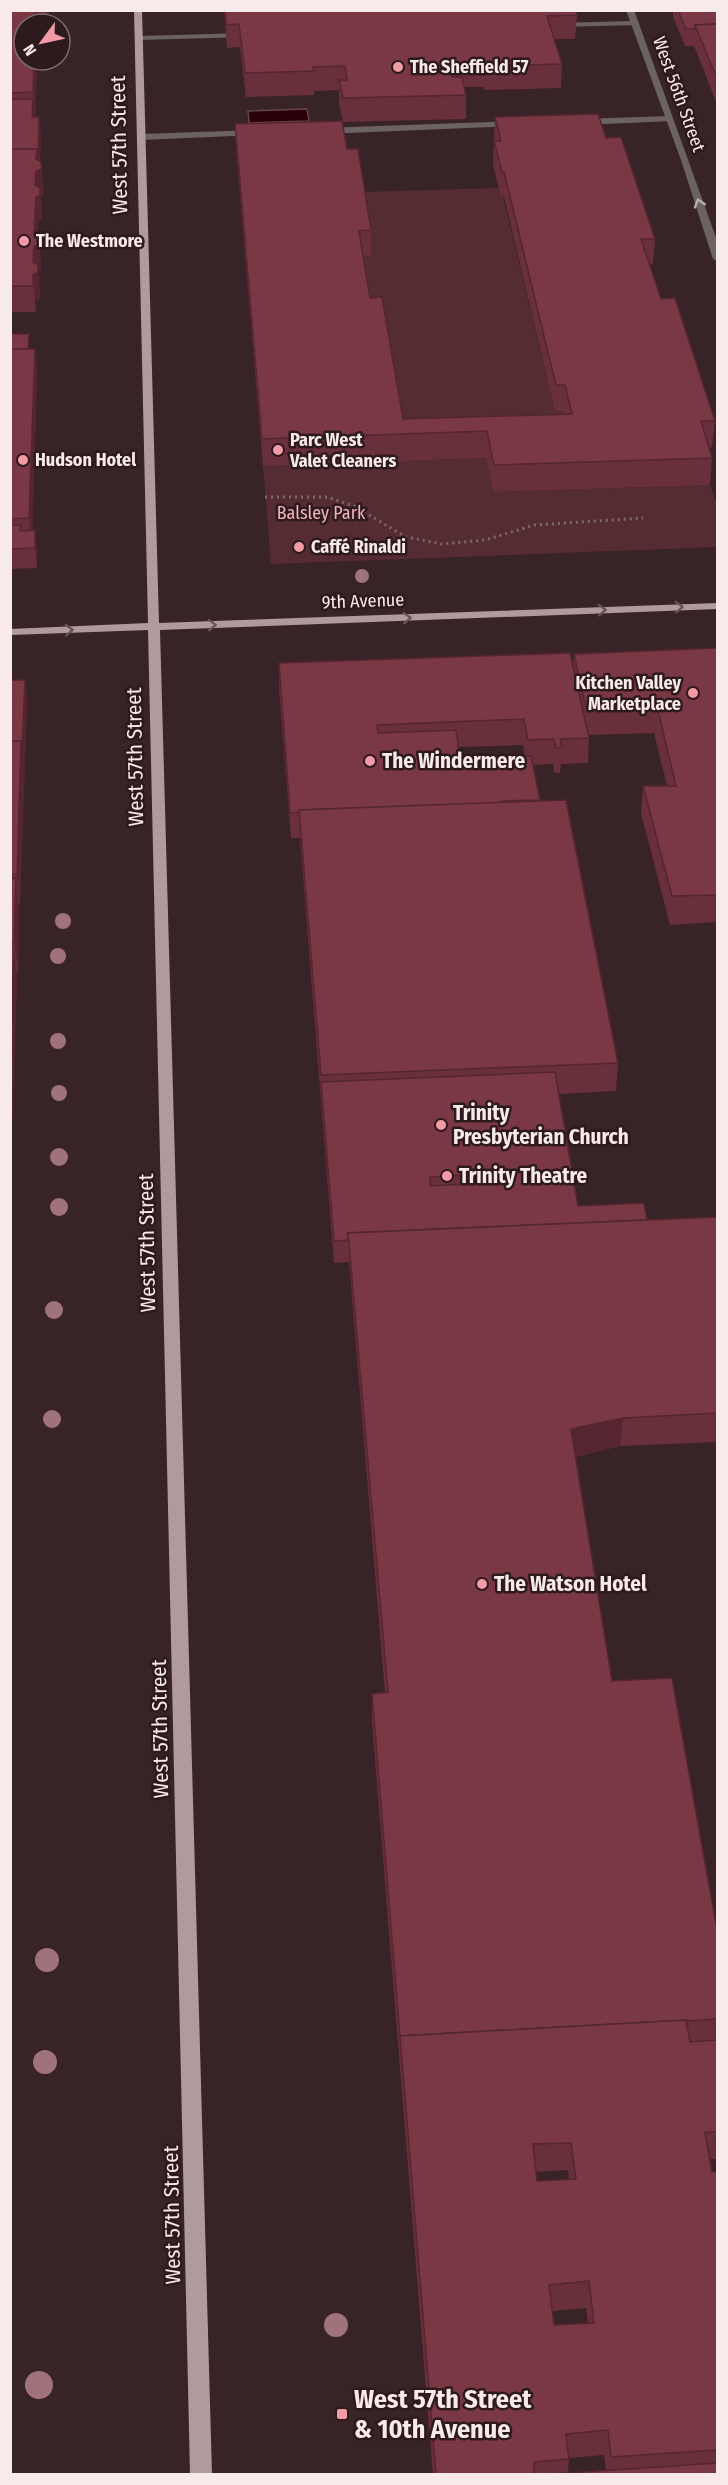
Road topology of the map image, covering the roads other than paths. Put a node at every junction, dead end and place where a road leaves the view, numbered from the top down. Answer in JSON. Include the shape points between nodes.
{"nodes":[{"id":1,"x":138,"y":10,"type":"edge"},
{"id":2,"x":630,"y":10,"type":"edge"},
{"id":3,"x":634,"y":23,"type":"junction"},
{"id":4,"x":547,"y":25,"type":"edge"},
{"id":5,"x":250,"y":35,"type":"edge"},
{"id":6,"x":139,"y":38,"type":"junction"},
{"id":7,"x":669,"y":119,"type":"junction"},
{"id":8,"x":567,"y":122,"type":"edge"},
{"id":9,"x":532,"y":124,"type":"edge"},
{"id":10,"x":320,"y":131,"type":"edge"},
{"id":11,"x":261,"y":133,"type":"edge"},
{"id":12,"x":141,"y":137,"type":"junction"},
{"id":13,"x":717,"y":259,"type":"edge"},
{"id":14,"x":717,"y":606,"type":"edge"},
{"id":15,"x":154,"y":628,"type":"junction"},
{"id":16,"x":10,"y":632,"type":"edge"},
{"id":17,"x":201,"y":2475,"type":"edge"}],
"edges":[{"from":1,"to":6,"type":"main road","name":"West 57th Street"},
{"from":2,"to":3,"type":"street","name":"West 56th Street"},
{"from":3,"to":4,"type":"street"},
{"from":3,"to":7,"type":"street","name":"West 56th Street"},
{"from":5,"to":6,"type":"street"},
{"from":6,"to":12,"type":"main road","name":"West 57th Street"},
{"from":7,"to":8,"type":"street"},
{"from":13,"to":7,"type":"street","name":"West 56th Street","one_way":true},
{"from":9,"to":10,"type":"street"},
{"from":11,"to":12,"type":"street"},
{"from":12,"to":15,"type":"main road","name":"West 57th Street"},
{"from":15,"to":14,"type":"main road","name":"9th Avenue","one_way":true},
{"from":16,"to":15,"type":"main road","name":"9th Avenue","one_way":true},
{"from":15,"to":17,"type":"main road","name":"West 57th Street"}]}
